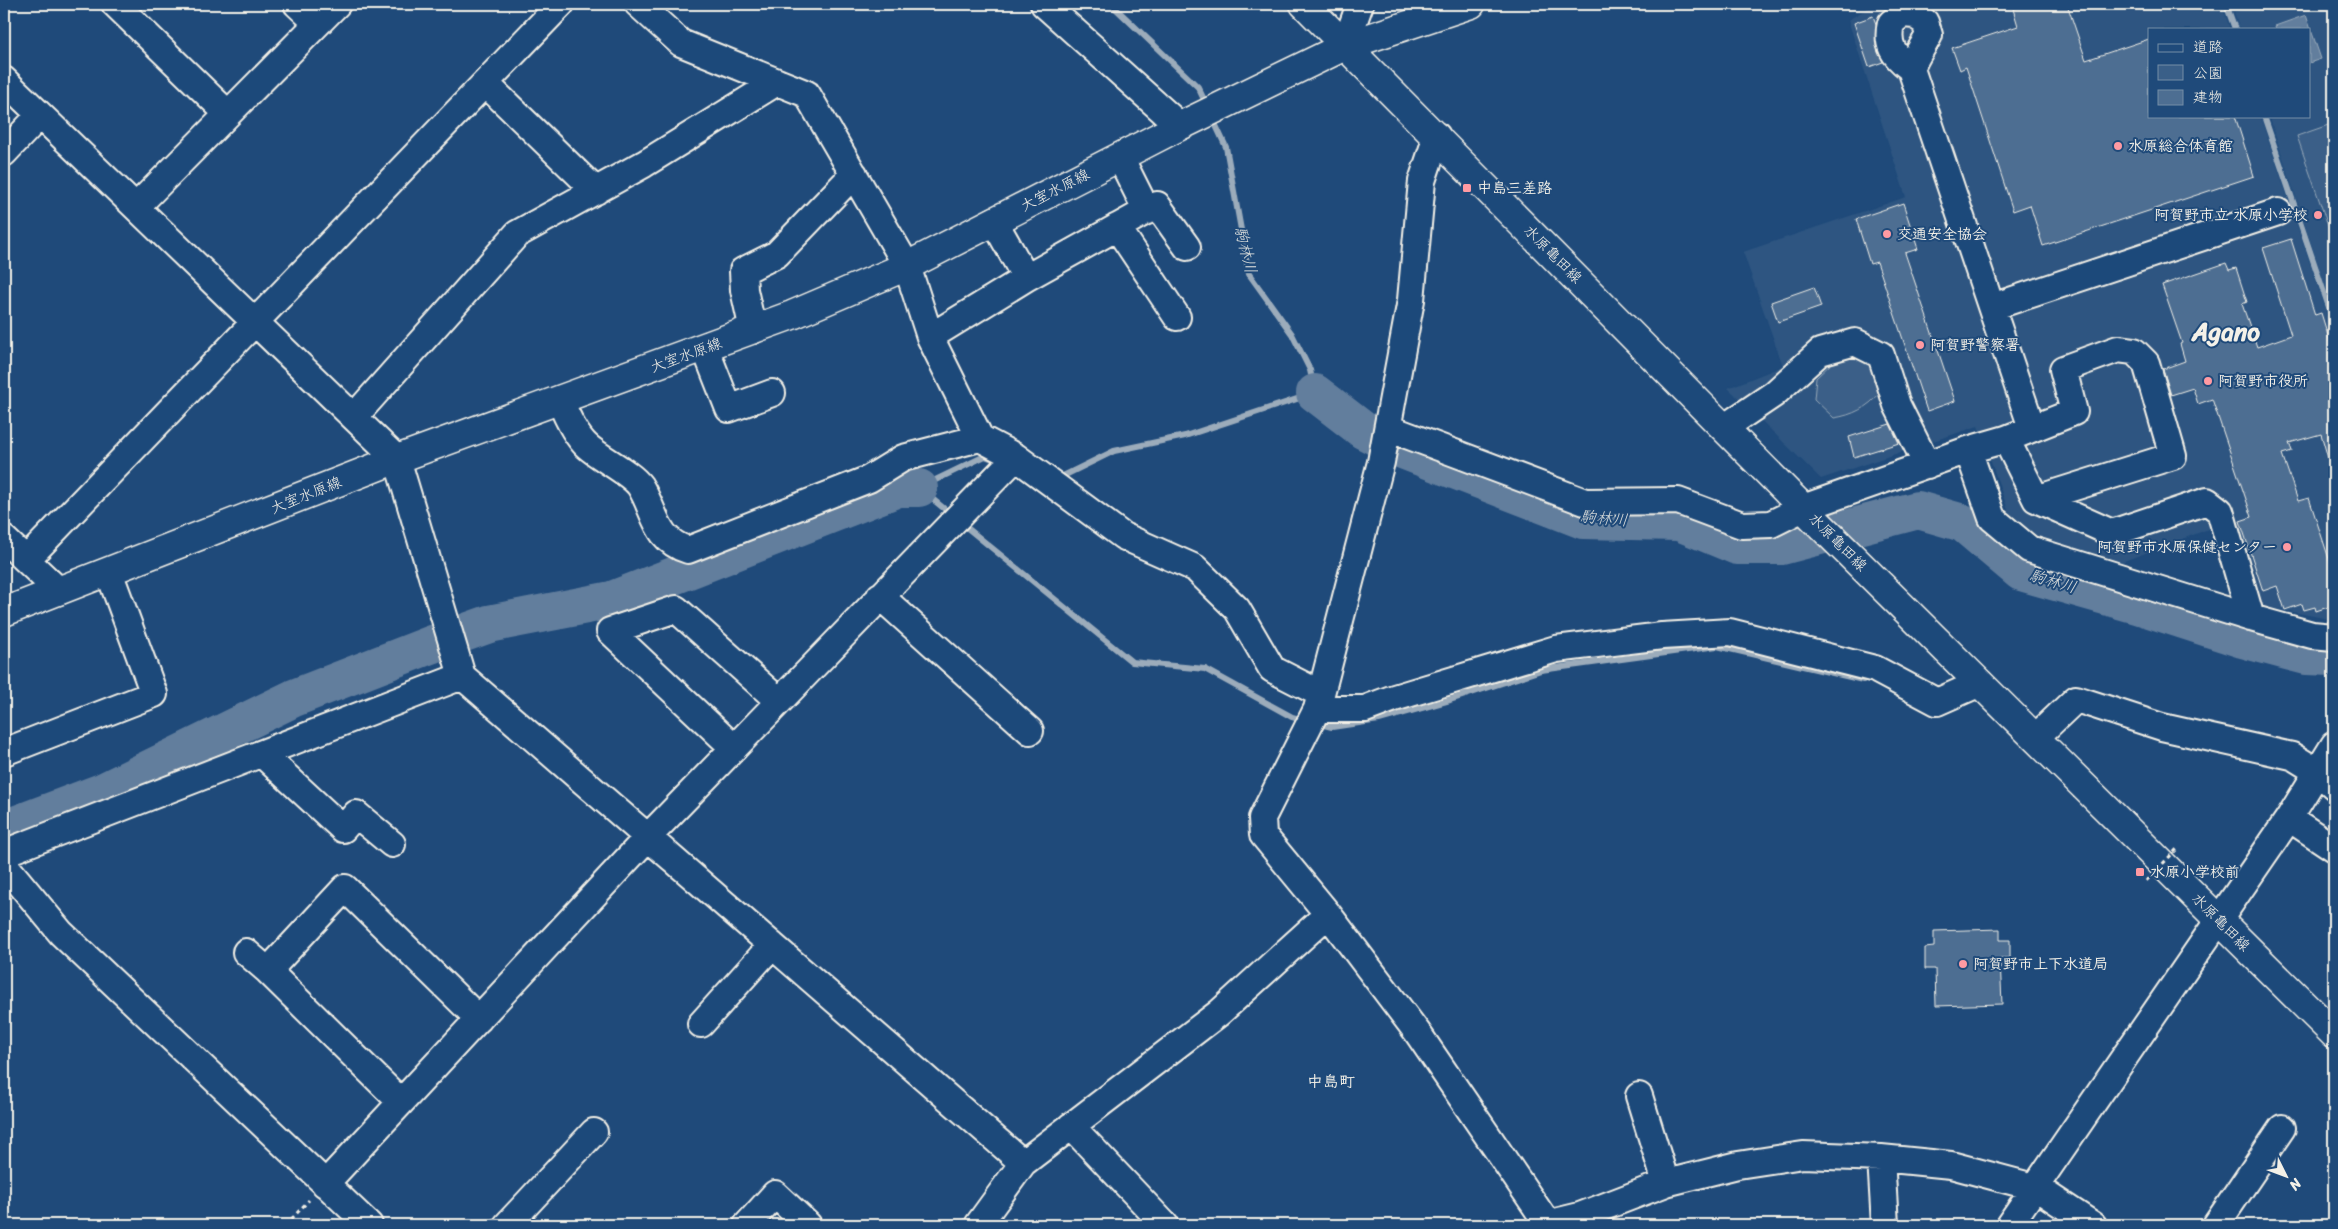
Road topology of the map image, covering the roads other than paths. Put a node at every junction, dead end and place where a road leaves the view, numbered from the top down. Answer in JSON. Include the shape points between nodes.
{"nodes":[{"id":1,"x":115,"y":4,"type":"edge"},
{"id":2,"x":297,"y":4,"type":"edge"},
{"id":3,"x":337,"y":4,"type":"edge"},
{"id":4,"x":561,"y":4,"type":"edge"},
{"id":5,"x":638,"y":4,"type":"edge"},
{"id":6,"x":1044,"y":4,"type":"edge"},
{"id":7,"x":1304,"y":4,"type":"edge"},
{"id":8,"x":1360,"y":4,"type":"edge"},
{"id":9,"x":1471,"y":4,"type":"edge"},
{"id":10,"x":317,"y":23,"type":"junction"},
{"id":11,"x":1345,"y":46,"type":"junction"},
{"id":12,"x":1910,"y":69,"type":"dead end"},
{"id":13,"x":4,"y":80,"type":"edge"},
{"id":14,"x":777,"y":82,"type":"junction"},
{"id":15,"x":486,"y":83,"type":"junction"},
{"id":16,"x":228,"y":114,"type":"junction"},
{"id":17,"x":40,"y":115,"type":"junction"},
{"id":18,"x":1180,"y":126,"type":"junction"},
{"id":19,"x":1437,"y":136,"type":"junction"},
{"id":20,"x":4,"y":153,"type":"edge"},
{"id":21,"x":1120,"y":157,"type":"junction"},
{"id":22,"x":854,"y":174,"type":"junction"},
{"id":23,"x":596,"y":191,"type":"junction"},
{"id":24,"x":136,"y":207,"type":"junction"},
{"id":25,"x":1147,"y":211,"type":"junction"},
{"id":26,"x":2278,"y":212,"type":"dead end"},
{"id":27,"x":994,"y":221,"type":"junction"},
{"id":28,"x":1117,"y":227,"type":"junction"},
{"id":29,"x":1187,"y":247,"type":"dead end"},
{"id":30,"x":906,"y":266,"type":"junction"},
{"id":31,"x":1026,"y":278,"type":"junction"},
{"id":32,"x":1992,"y":307,"type":"junction"},
{"id":33,"x":1177,"y":318,"type":"dead end"},
{"id":34,"x":255,"y":322,"type":"junction"},
{"id":35,"x":753,"y":330,"type":"junction"},
{"id":36,"x":930,"y":337,"type":"junction"},
{"id":37,"x":705,"y":348,"type":"junction"},
{"id":38,"x":772,"y":393,"type":"dead end"},
{"id":39,"x":560,"y":400,"type":"junction"},
{"id":40,"x":354,"y":417,"type":"junction"},
{"id":41,"x":1725,"y":427,"type":"junction"},
{"id":42,"x":1388,"y":428,"type":"junction"},
{"id":43,"x":2032,"y":428,"type":"junction"},
{"id":44,"x":980,"y":438,"type":"junction"},
{"id":45,"x":2006,"y":439,"type":"junction"},
{"id":46,"x":1968,"y":450,"type":"junction"},
{"id":47,"x":1016,"y":457,"type":"junction"},
{"id":48,"x":397,"y":459,"type":"junction"},
{"id":49,"x":1927,"y":465,"type":"junction"},
{"id":50,"x":2036,"y":499,"type":"junction"},
{"id":51,"x":1809,"y":513,"type":"junction"},
{"id":52,"x":4,"y":539,"type":"edge"},
{"id":53,"x":26,"y":560,"type":"junction"},
{"id":54,"x":109,"y":572,"type":"junction"},
{"id":55,"x":59,"y":591,"type":"junction"},
{"id":56,"x":880,"y":596,"type":"junction"},
{"id":57,"x":4,"y":612,"type":"edge"},
{"id":58,"x":2251,"y":618,"type":"junction"},
{"id":59,"x":2334,"y":637,"type":"edge"},
{"id":60,"x":462,"y":676,"type":"junction"},
{"id":61,"x":1980,"y":683,"type":"junction"},
{"id":62,"x":779,"y":701,"type":"junction"},
{"id":63,"x":1319,"y":702,"type":"junction"},
{"id":64,"x":1030,"y":731,"type":"dead end"},
{"id":65,"x":2036,"y":738,"type":"junction"},
{"id":66,"x":2334,"y":745,"type":"edge"},
{"id":67,"x":734,"y":748,"type":"junction"},
{"id":68,"x":4,"y":752,"type":"edge"},
{"id":69,"x":262,"y":754,"type":"junction"},
{"id":70,"x":2326,"y":779,"type":"edge"},
{"id":71,"x":2289,"y":818,"type":"junction"},
{"id":72,"x":648,"y":838,"type":"junction"},
{"id":73,"x":392,"y":844,"type":"dead end"},
{"id":74,"x":2334,"y":848,"type":"edge"},
{"id":75,"x":4,"y":853,"type":"edge"},
{"id":76,"x":4,"y":864,"type":"edge"},
{"id":77,"x":1328,"y":914,"type":"junction"},
{"id":78,"x":2218,"y":919,"type":"junction"},
{"id":79,"x":772,"y":945,"type":"junction"},
{"id":80,"x":246,"y":952,"type":"dead end"},
{"id":81,"x":268,"y":971,"type":"junction"},
{"id":82,"x":479,"y":1019,"type":"junction"},
{"id":83,"x":701,"y":1024,"type":"dead end"},
{"id":84,"x":2334,"y":1034,"type":"edge"},
{"id":85,"x":1639,"y":1096,"type":"dead end"},
{"id":86,"x":401,"y":1102,"type":"junction"},
{"id":87,"x":1072,"y":1126,"type":"junction"},
{"id":88,"x":2282,"y":1128,"type":"dead end"},
{"id":89,"x":594,"y":1132,"type":"dead end"},
{"id":90,"x":1881,"y":1158,"type":"junction"},
{"id":91,"x":1023,"y":1163,"type":"junction"},
{"id":92,"x":1666,"y":1183,"type":"junction"},
{"id":93,"x":325,"y":1184,"type":"junction"},
{"id":94,"x":2037,"y":1188,"type":"junction"},
{"id":95,"x":1584,"y":1220,"type":"edge"},
{"id":96,"x":1545,"y":1224,"type":"edge"},
{"id":97,"x":369,"y":1225,"type":"edge"},
{"id":98,"x":507,"y":1225,"type":"edge"},
{"id":99,"x":748,"y":1225,"type":"edge"},
{"id":100,"x":808,"y":1225,"type":"edge"},
{"id":101,"x":978,"y":1225,"type":"edge"},
{"id":102,"x":1165,"y":1225,"type":"edge"},
{"id":103,"x":1885,"y":1225,"type":"edge"},
{"id":104,"x":2010,"y":1225,"type":"edge"},
{"id":105,"x":2093,"y":1225,"type":"edge"},
{"id":106,"x":2216,"y":1225,"type":"edge"}],
"edges":[{"from":1,"to":16,"type":"street"},
{"from":2,"to":10,"type":"street"},
{"from":3,"to":10,"type":"street"},
{"from":4,"to":15,"type":"street"},
{"from":5,"to":14,"type":"street","via":[[681,43]]},
{"from":6,"to":18,"type":"street"},
{"from":7,"to":11,"type":"main road","name":"水原亀田線"},
{"from":8,"to":11,"type":"street"},
{"from":9,"to":11,"type":"main road","name":"大室水原線"},
{"from":10,"to":16,"type":"street"},
{"from":11,"to":18,"type":"main road","name":"大室水原線"},
{"from":11,"to":19,"type":"main road","name":"水原亀田線"},
{"from":12,"to":32,"type":"street"},
{"from":13,"to":17,"type":"street"},
{"from":14,"to":22,"type":"street","via":[[808,94]]},
{"from":14,"to":23,"type":"street"},
{"from":15,"to":23,"type":"street"},
{"from":15,"to":34,"type":"street"},
{"from":16,"to":24,"type":"street"},
{"from":17,"to":20,"type":"street"},
{"from":17,"to":24,"type":"street"},
{"from":18,"to":21,"type":"main road","name":"大室水原線"},
{"from":19,"to":41,"type":"main road","name":"水原亀田線"},
{"from":19,"to":42,"type":"street","via":[[1422,181],[1410,300]]},
{"from":21,"to":25,"type":"street"},
{"from":21,"to":27,"type":"main road","name":"大室水原線"},
{"from":22,"to":30,"type":"street"},
{"from":22,"to":35,"type":"street","via":[[777,254],[743,271]]},
{"from":23,"to":40,"type":"street","via":[[517,234]]},
{"from":24,"to":34,"type":"street"},
{"from":25,"to":28,"type":"street"},
{"from":25,"to":29,"type":"street","via":[[1157,205]]},
{"from":26,"to":32,"type":"street"},
{"from":27,"to":30,"type":"main road","name":"大室水原線"},
{"from":27,"to":31,"type":"street"},
{"from":28,"to":31,"type":"street"},
{"from":28,"to":33,"type":"street"},
{"from":30,"to":35,"type":"main road","name":"大室水原線"},
{"from":30,"to":36,"type":"street"},
{"from":31,"to":36,"type":"street"},
{"from":32,"to":43,"type":"street"},
{"from":34,"to":40,"type":"street"},
{"from":34,"to":53,"type":"street"},
{"from":35,"to":37,"type":"main road","name":"大室水原線"},
{"from":36,"to":44,"type":"street"},
{"from":37,"to":38,"type":"street","via":[[729,409]]},
{"from":37,"to":39,"type":"main road","name":"大室水原線"},
{"from":39,"to":44,"type":"street","via":[[586,446],[639,484],[664,536],[676,546],[688,550],[869,479],[903,458]]},
{"from":39,"to":48,"type":"main road","name":"大室水原線"},
{"from":40,"to":48,"type":"street"},
{"from":41,"to":49,"type":"street","via":[[1774,394],[1820,352],[1855,342],[1881,354],[1897,405]]},
{"from":41,"to":51,"type":"main road","name":"水原亀田線"},
{"from":42,"to":51,"type":"street","via":[[1585,502],[1678,500],[1742,525],[1771,524]]},
{"from":42,"to":63,"type":"street"},
{"from":43,"to":45,"type":"street"},
{"from":43,"to":50,"type":"street","via":[[2074,412],[2063,369],[2118,348],[2134,351],[2146,363],[2173,456]]},
{"from":44,"to":47,"type":"street"},
{"from":45,"to":46,"type":"street"},
{"from":45,"to":50,"type":"street"},
{"from":46,"to":49,"type":"street"},
{"from":46,"to":58,"type":"street","via":[[1992,518],[2029,549]]},
{"from":47,"to":56,"type":"street"},
{"from":47,"to":63,"type":"street","via":[[1123,536],[1195,568],[1237,609],[1272,669]]},
{"from":48,"to":54,"type":"main road","name":"大室水原線"},
{"from":48,"to":60,"type":"street"},
{"from":49,"to":51,"type":"street"},
{"from":50,"to":58,"type":"street","via":[[2112,533],[2207,502],[2220,511]]},
{"from":51,"to":61,"type":"main road","name":"水原亀田線"},
{"from":52,"to":53,"type":"street"},
{"from":53,"to":55,"type":"street"},
{"from":54,"to":55,"type":"main road","name":"大室水原線"},
{"from":54,"to":68,"type":"street","via":[[154,694]]},
{"from":55,"to":57,"type":"main road","name":"大室水原線"},
{"from":56,"to":62,"type":"street"},
{"from":56,"to":64,"type":"street"},
{"from":58,"to":59,"type":"street","via":[[2312,635]]},
{"from":60,"to":69,"type":"street"},
{"from":60,"to":72,"type":"street"},
{"from":61,"to":63,"type":"street","via":[[1937,702],[1874,668],[1730,632],[1662,636],[1556,649],[1366,709]]},
{"from":61,"to":65,"type":"main road","name":"水原亀田線"},
{"from":62,"to":67,"type":"street"},
{"from":62,"to":67,"type":"street","via":[[676,609],[610,631]]},
{"from":63,"to":77,"type":"street","via":[[1262,818],[1263,835]]},
{"from":65,"to":70,"type":"street","via":[[2076,699],[2162,727],[2292,756]]},
{"from":65,"to":78,"type":"main road","name":"水原亀田線"},
{"from":66,"to":70,"type":"street"},
{"from":67,"to":72,"type":"street"},
{"from":69,"to":73,"type":"street","via":[[343,829],[356,814]]},
{"from":69,"to":75,"type":"street"},
{"from":70,"to":71,"type":"street"},
{"from":71,"to":74,"type":"street"},
{"from":71,"to":78,"type":"street"},
{"from":72,"to":79,"type":"street"},
{"from":72,"to":82,"type":"street"},
{"from":76,"to":93,"type":"street","via":[[61,932]]},
{"from":77,"to":87,"type":"street","via":[[1219,1013]]},
{"from":77,"to":96,"type":"street","via":[[1417,1032]]},
{"from":78,"to":84,"type":"main road","name":"水原亀田線"},
{"from":78,"to":94,"type":"street"},
{"from":79,"to":83,"type":"street"},
{"from":79,"to":91,"type":"street"},
{"from":80,"to":81,"type":"street"},
{"from":81,"to":82,"type":"street","via":[[344,888]]},
{"from":81,"to":86,"type":"street"},
{"from":82,"to":86,"type":"street"},
{"from":85,"to":92,"type":"street"},
{"from":86,"to":93,"type":"street"},
{"from":87,"to":91,"type":"street"},
{"from":87,"to":102,"type":"street"},
{"from":88,"to":106,"type":"street"},
{"from":89,"to":98,"type":"street"},
{"from":90,"to":92,"type":"street","via":[[1803,1155],[1738,1165]]},
{"from":90,"to":94,"type":"street","via":[[1951,1165]]},
{"from":90,"to":103,"type":"street"},
{"from":91,"to":101,"type":"street"},
{"from":92,"to":95,"type":"street"},
{"from":93,"to":97,"type":"street"},
{"from":94,"to":104,"type":"street"},
{"from":94,"to":105,"type":"street"},
{"from":95,"to":96,"type":"street"},
{"from":99,"to":100,"type":"street","via":[[775,1194]]}]}
